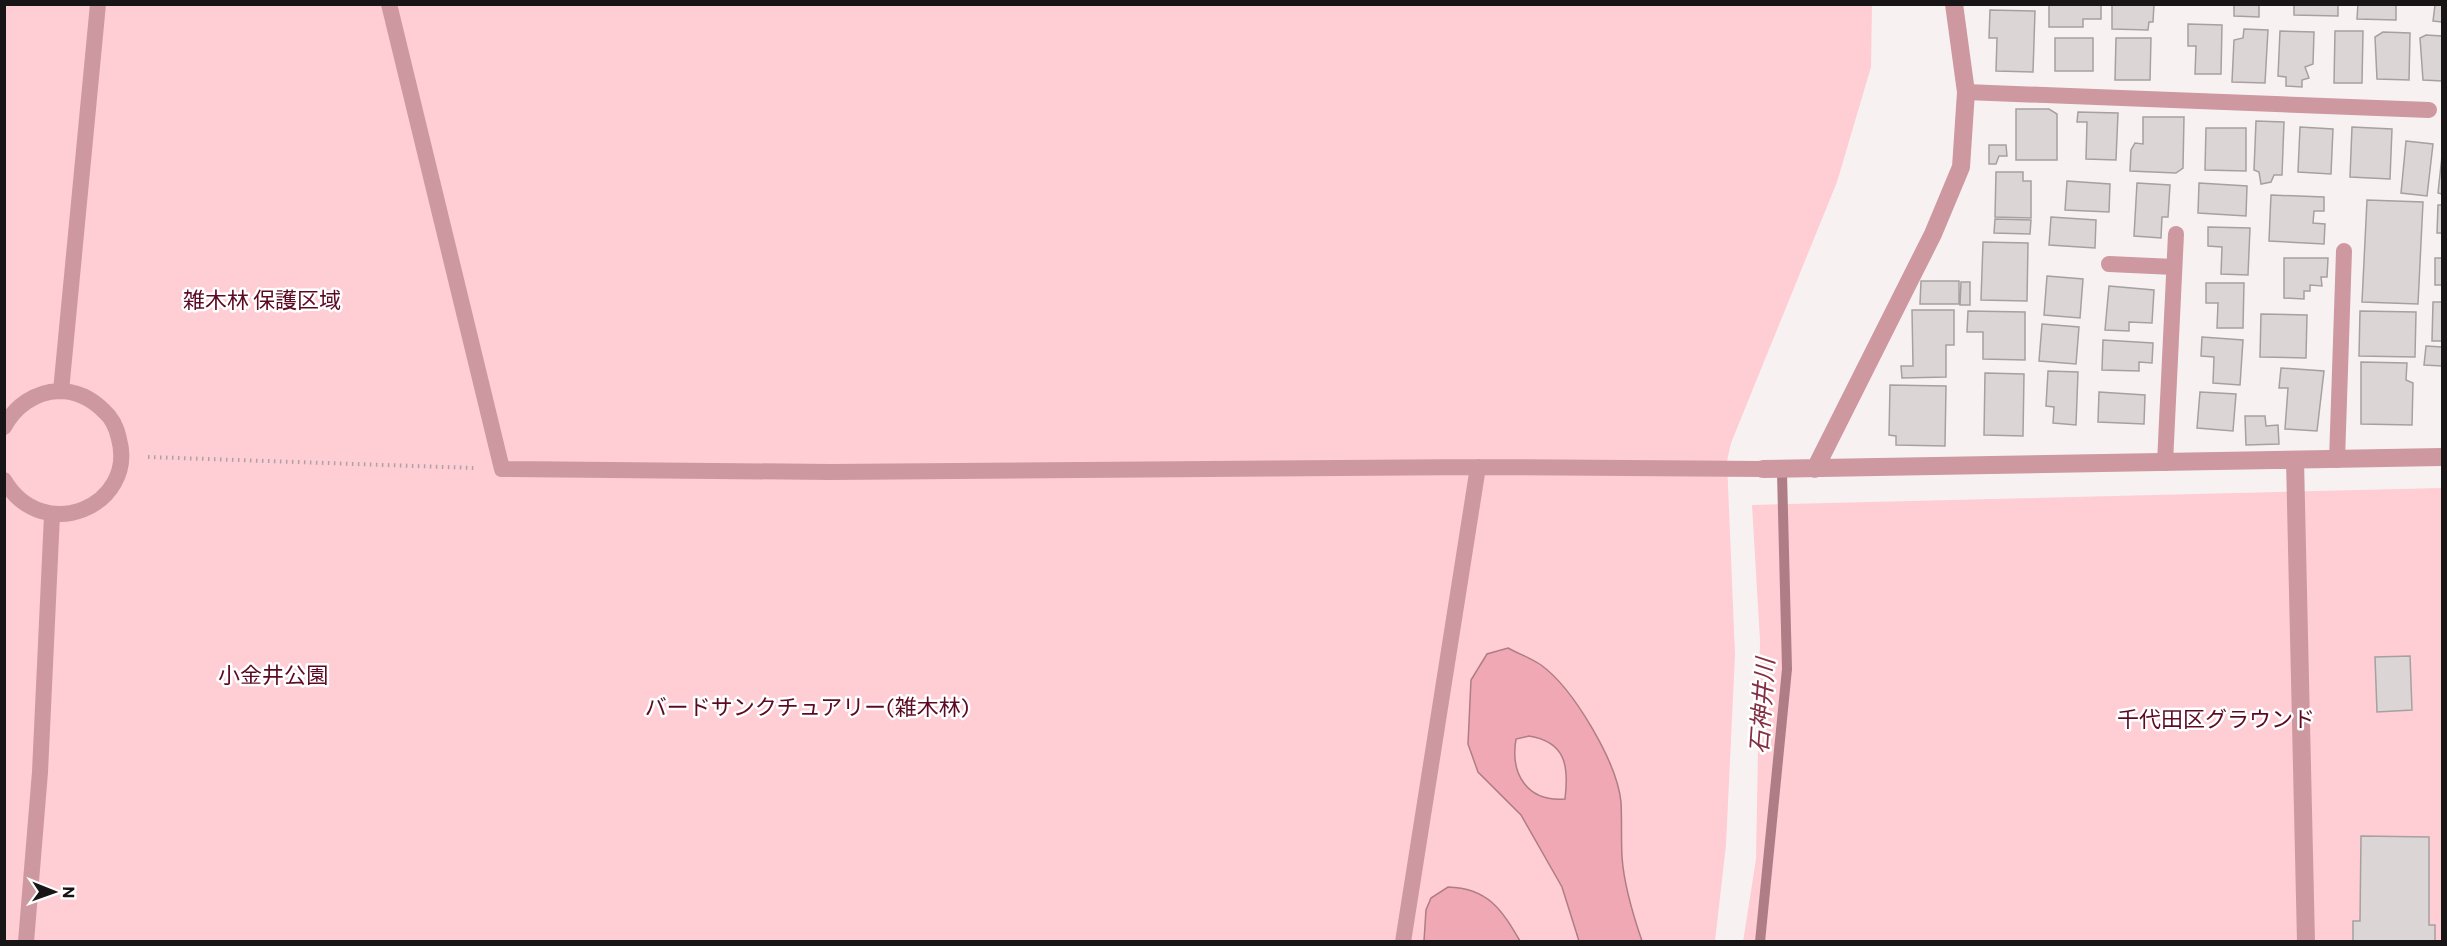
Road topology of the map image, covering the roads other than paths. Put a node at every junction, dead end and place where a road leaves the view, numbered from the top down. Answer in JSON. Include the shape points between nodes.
{"nodes":[{"id":1,"x":98,"y":4,"type":"edge"},
{"id":2,"x":389,"y":4,"type":"edge"},
{"id":3,"x":1954,"y":4,"type":"edge"},
{"id":4,"x":1966,"y":92,"type":"junction"},
{"id":5,"x":2429,"y":110,"type":"dead end"},
{"id":6,"x":2176,"y":234,"type":"dead end"},
{"id":7,"x":2344,"y":251,"type":"dead end"},
{"id":8,"x":2109,"y":264,"type":"dead end"},
{"id":9,"x":2174,"y":267,"type":"junction"},
{"id":10,"x":61,"y":391,"type":"junction"},
{"id":11,"x":4,"y":427,"type":"edge"},
{"id":12,"x":2442,"y":457,"type":"edge"},
{"id":13,"x":2295,"y":460,"type":"junction"},
{"id":14,"x":2337,"y":460,"type":"junction"},
{"id":15,"x":2165,"y":463,"type":"junction"},
{"id":16,"x":1478,"y":466,"type":"junction"},
{"id":17,"x":1763,"y":469,"type":"joint"},
{"id":18,"x":1815,"y":469,"type":"junction"},
{"id":19,"x":4,"y":480,"type":"edge"},
{"id":20,"x":51,"y":515,"type":"junction"},
{"id":21,"x":26,"y":942,"type":"edge"},
{"id":22,"x":1403,"y":942,"type":"edge"},
{"id":23,"x":2306,"y":942,"type":"edge"}],
"edges":[{"from":1,"to":10,"type":"lane"},
{"from":2,"to":16,"type":"lane","via":[[501,469],[843,472]]},
{"from":3,"to":4,"type":"street"},
{"from":4,"to":5,"type":"lane"},
{"from":4,"to":18,"type":"street","via":[[1961,167],[1933,234]]},
{"from":6,"to":9,"type":"lane"},
{"from":7,"to":14,"type":"lane"},
{"from":8,"to":9,"type":"lane"},
{"from":9,"to":15,"type":"lane"},
{"from":10,"to":11,"type":"lane","via":[[27,401]]},
{"from":10,"to":20,"type":"lane","via":[[95,402],[108,414],[122,447],[119,469],[110,489],[94,505],[74,513]]},
{"from":12,"to":14,"type":"street"},
{"from":13,"to":14,"type":"street"},
{"from":13,"to":15,"type":"street"},
{"from":13,"to":23,"type":"street"},
{"from":15,"to":18,"type":"street"},
{"from":16,"to":17,"type":"lane"},
{"from":16,"to":22,"type":"lane"},
{"from":17,"to":18,"type":"street"},
{"from":19,"to":20,"type":"lane","via":[[13,495]]},
{"from":20,"to":21,"type":"lane","via":[[40,772]]}]}
